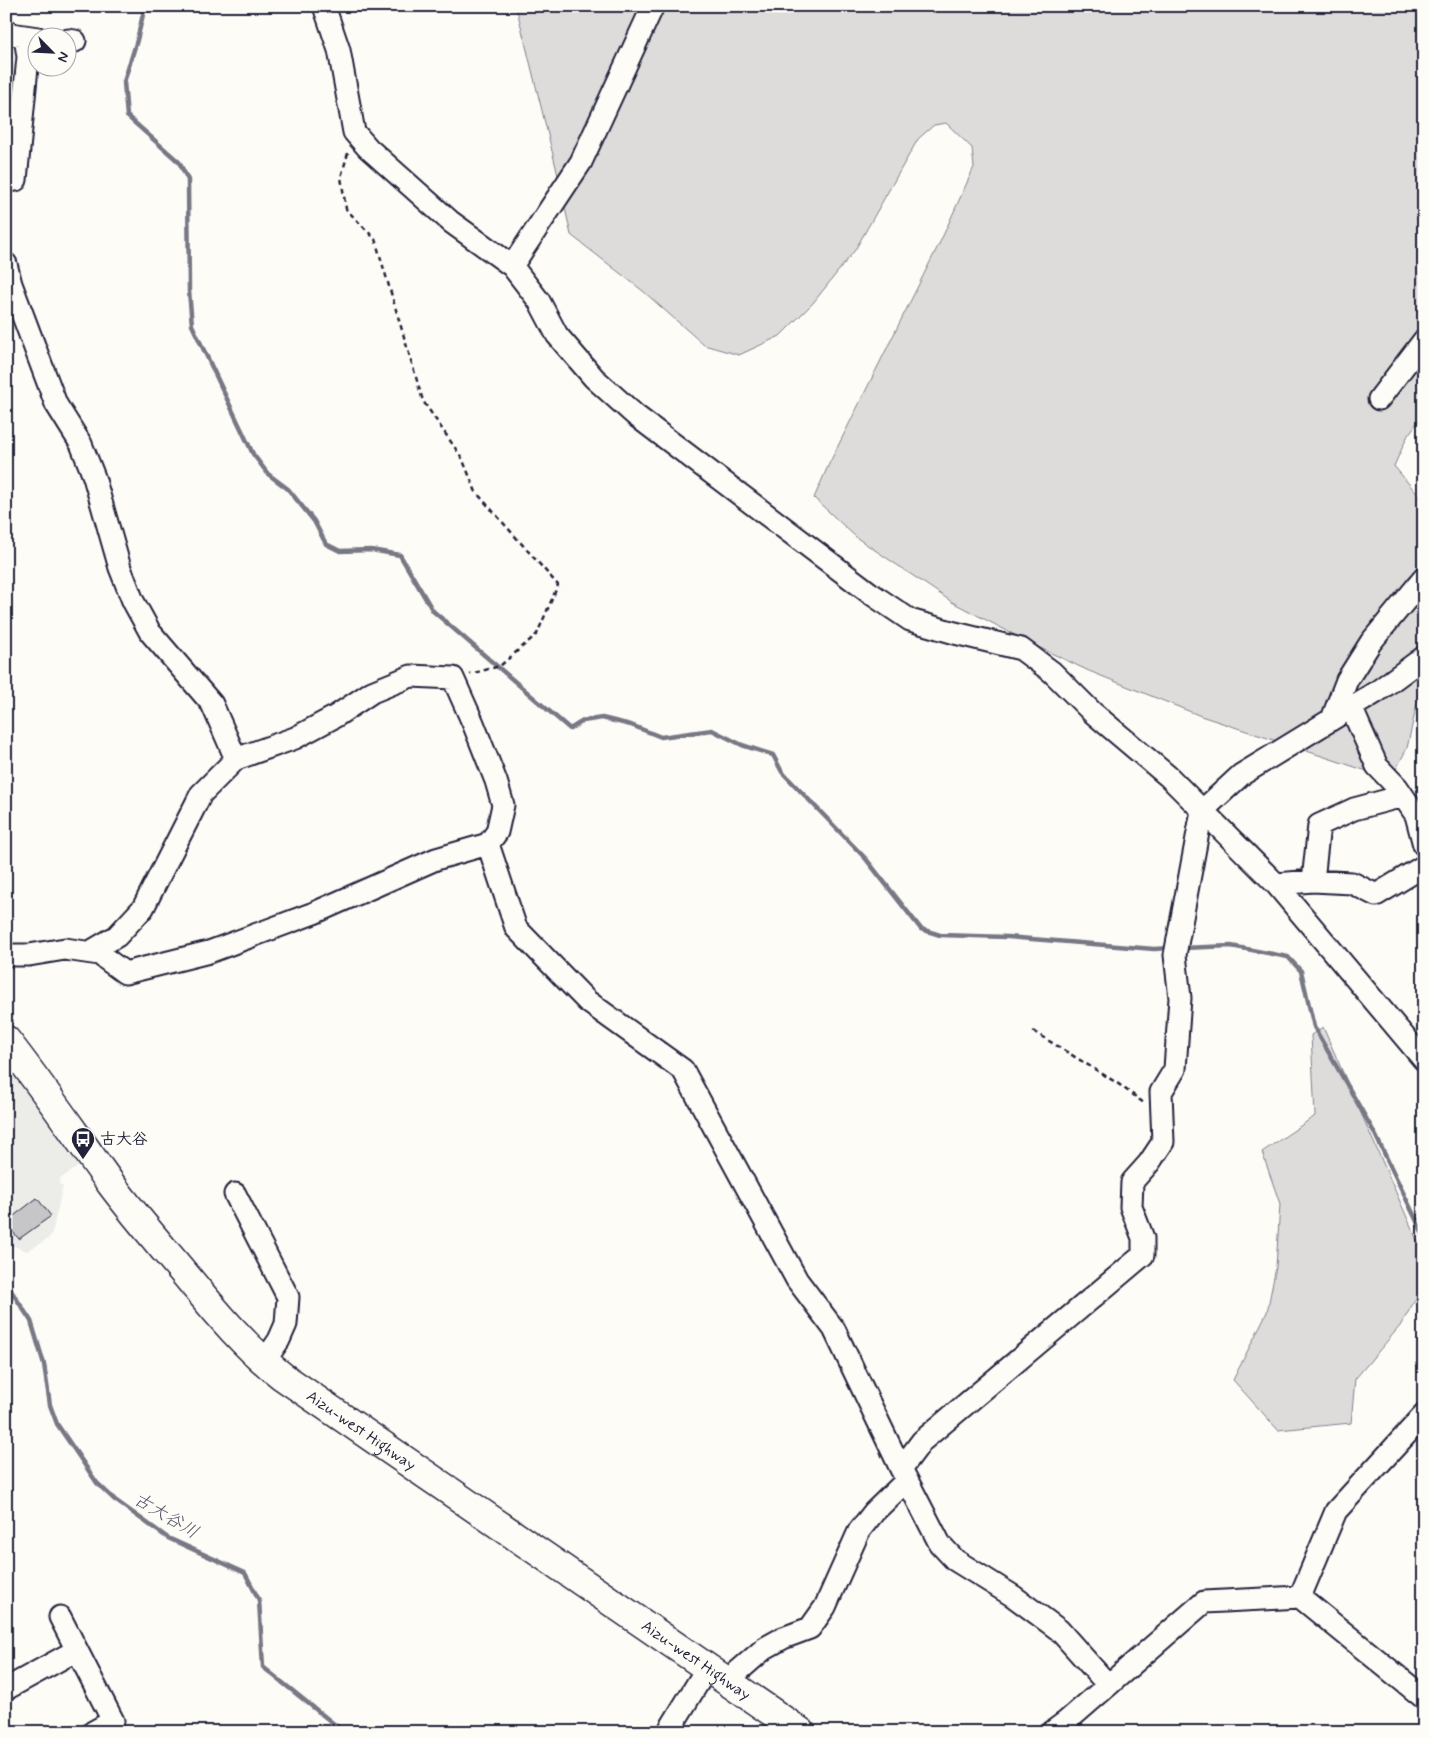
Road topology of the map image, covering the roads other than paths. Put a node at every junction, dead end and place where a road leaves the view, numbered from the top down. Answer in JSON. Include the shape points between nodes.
{"nodes":[{"id":1,"x":324,"y":6,"type":"edge"},
{"id":2,"x":653,"y":6,"type":"edge"},
{"id":3,"x":23,"y":35,"type":"edge"},
{"id":4,"x":6,"y":181,"type":"edge"},
{"id":5,"x":6,"y":264,"type":"edge"},
{"id":6,"x":512,"y":266,"type":"junction"},
{"id":7,"x":1424,"y":340,"type":"edge"},
{"id":8,"x":1379,"y":398,"type":"dead end"},
{"id":9,"x":1424,"y":578,"type":"edge"},
{"id":10,"x":1424,"y":657,"type":"edge"},
{"id":11,"x":1351,"y":707,"type":"junction"},
{"id":12,"x":1332,"y":719,"type":"junction"},
{"id":13,"x":236,"y":759,"type":"junction"},
{"id":14,"x":1403,"y":796,"type":"junction"},
{"id":15,"x":1202,"y":811,"type":"junction"},
{"id":16,"x":488,"y":844,"type":"junction"},
{"id":17,"x":1424,"y":845,"type":"edge"},
{"id":18,"x":1424,"y":866,"type":"edge"},
{"id":19,"x":1313,"y":881,"type":"junction"},
{"id":20,"x":1276,"y":884,"type":"junction"},
{"id":21,"x":90,"y":952,"type":"junction"},
{"id":22,"x":6,"y":955,"type":"edge"},
{"id":23,"x":6,"y":1040,"type":"edge"},
{"id":24,"x":17,"y":1060,"type":"edge"},
{"id":25,"x":1424,"y":1060,"type":"edge"},
{"id":26,"x":235,"y":1194,"type":"dead end"},
{"id":27,"x":264,"y":1362,"type":"junction"},
{"id":28,"x":1424,"y":1415,"type":"edge"},
{"id":29,"x":904,"y":1474,"type":"junction"},
{"id":30,"x":1300,"y":1597,"type":"junction"},
{"id":31,"x":60,"y":1617,"type":"dead end"},
{"id":32,"x":77,"y":1650,"type":"junction"},
{"id":33,"x":717,"y":1675,"type":"junction"},
{"id":34,"x":1108,"y":1685,"type":"junction"},
{"id":35,"x":6,"y":1690,"type":"edge"},
{"id":36,"x":1424,"y":1698,"type":"edge"},
{"id":37,"x":93,"y":1732,"type":"edge"},
{"id":38,"x":668,"y":1732,"type":"edge"},
{"id":39,"x":801,"y":1732,"type":"edge"},
{"id":40,"x":1052,"y":1732,"type":"edge"}],
"edges":[{"from":1,"to":6,"type":"street","via":[[339,50],[354,132],[451,222]]},
{"from":2,"to":6,"type":"street","via":[[582,162]]},
{"from":3,"to":4,"type":"street","via":[[28,57],[16,180]]},
{"from":5,"to":13,"type":"street","via":[[56,404],[82,444],[133,601],[150,632],[212,704]]},
{"from":6,"to":15,"type":"street","via":[[539,301],[557,335],[594,378],[635,414],[910,620],[1021,649],[1052,672],[1092,712],[1169,777]]},
{"from":7,"to":8,"type":"street"},
{"from":9,"to":12,"type":"street","via":[[1371,642],[1347,680]]},
{"from":10,"to":11,"type":"street"},
{"from":11,"to":12,"type":"street"},
{"from":11,"to":14,"type":"street","via":[[1377,766]]},
{"from":12,"to":15,"type":"street","via":[[1242,775]]},
{"from":13,"to":16,"type":"street","via":[[294,738],[372,692],[411,676],[453,678],[504,805],[497,832]]},
{"from":13,"to":21,"type":"street","via":[[201,794],[143,908],[117,936]]},
{"from":14,"to":17,"type":"street","via":[[1416,815]]},
{"from":14,"to":19,"type":"street","via":[[1354,809],[1319,825]]},
{"from":15,"to":20,"type":"street"},
{"from":15,"to":29,"type":"street","via":[[1175,955],[1180,998],[1175,1069],[1161,1092],[1163,1142],[1132,1182],[1131,1207],[1143,1238],[1143,1254],[922,1441]]},
{"from":16,"to":21,"type":"street","via":[[436,859],[314,913],[209,952],[126,973],[99,954]]},
{"from":16,"to":29,"type":"street","via":[[516,928],[587,1001],[683,1070],[797,1280],[834,1329]]},
{"from":18,"to":19,"type":"street","via":[[1376,895],[1352,883]]},
{"from":19,"to":20,"type":"street"},
{"from":20,"to":25,"type":"street"},
{"from":21,"to":22,"type":"street","via":[[65,949]]},
{"from":23,"to":24,"type":"highway","name":"Aizu-west Highway"},
{"from":24,"to":27,"type":"highway","name":"Aizu-west Highway","via":[[113,1186],[240,1339]]},
{"from":26,"to":27,"type":"street","via":[[288,1297],[286,1324]]},
{"from":27,"to":33,"type":"highway","name":"Aizu-west Highway"},
{"from":28,"to":30,"type":"street","via":[[1336,1511]]},
{"from":29,"to":33,"type":"street","via":[[859,1531],[824,1607],[810,1628],[783,1638]]},
{"from":29,"to":34,"type":"street","via":[[940,1544],[955,1560],[1013,1596],[1059,1630]]},
{"from":30,"to":34,"type":"street","via":[[1204,1602]]},
{"from":30,"to":36,"type":"street"},
{"from":31,"to":32,"type":"street"},
{"from":32,"to":35,"type":"street"},
{"from":32,"to":37,"type":"street","via":[[113,1721]]},
{"from":33,"to":38,"type":"street"},
{"from":33,"to":39,"type":"highway","name":"Aizu-west Highway"},
{"from":34,"to":40,"type":"street"}]}
